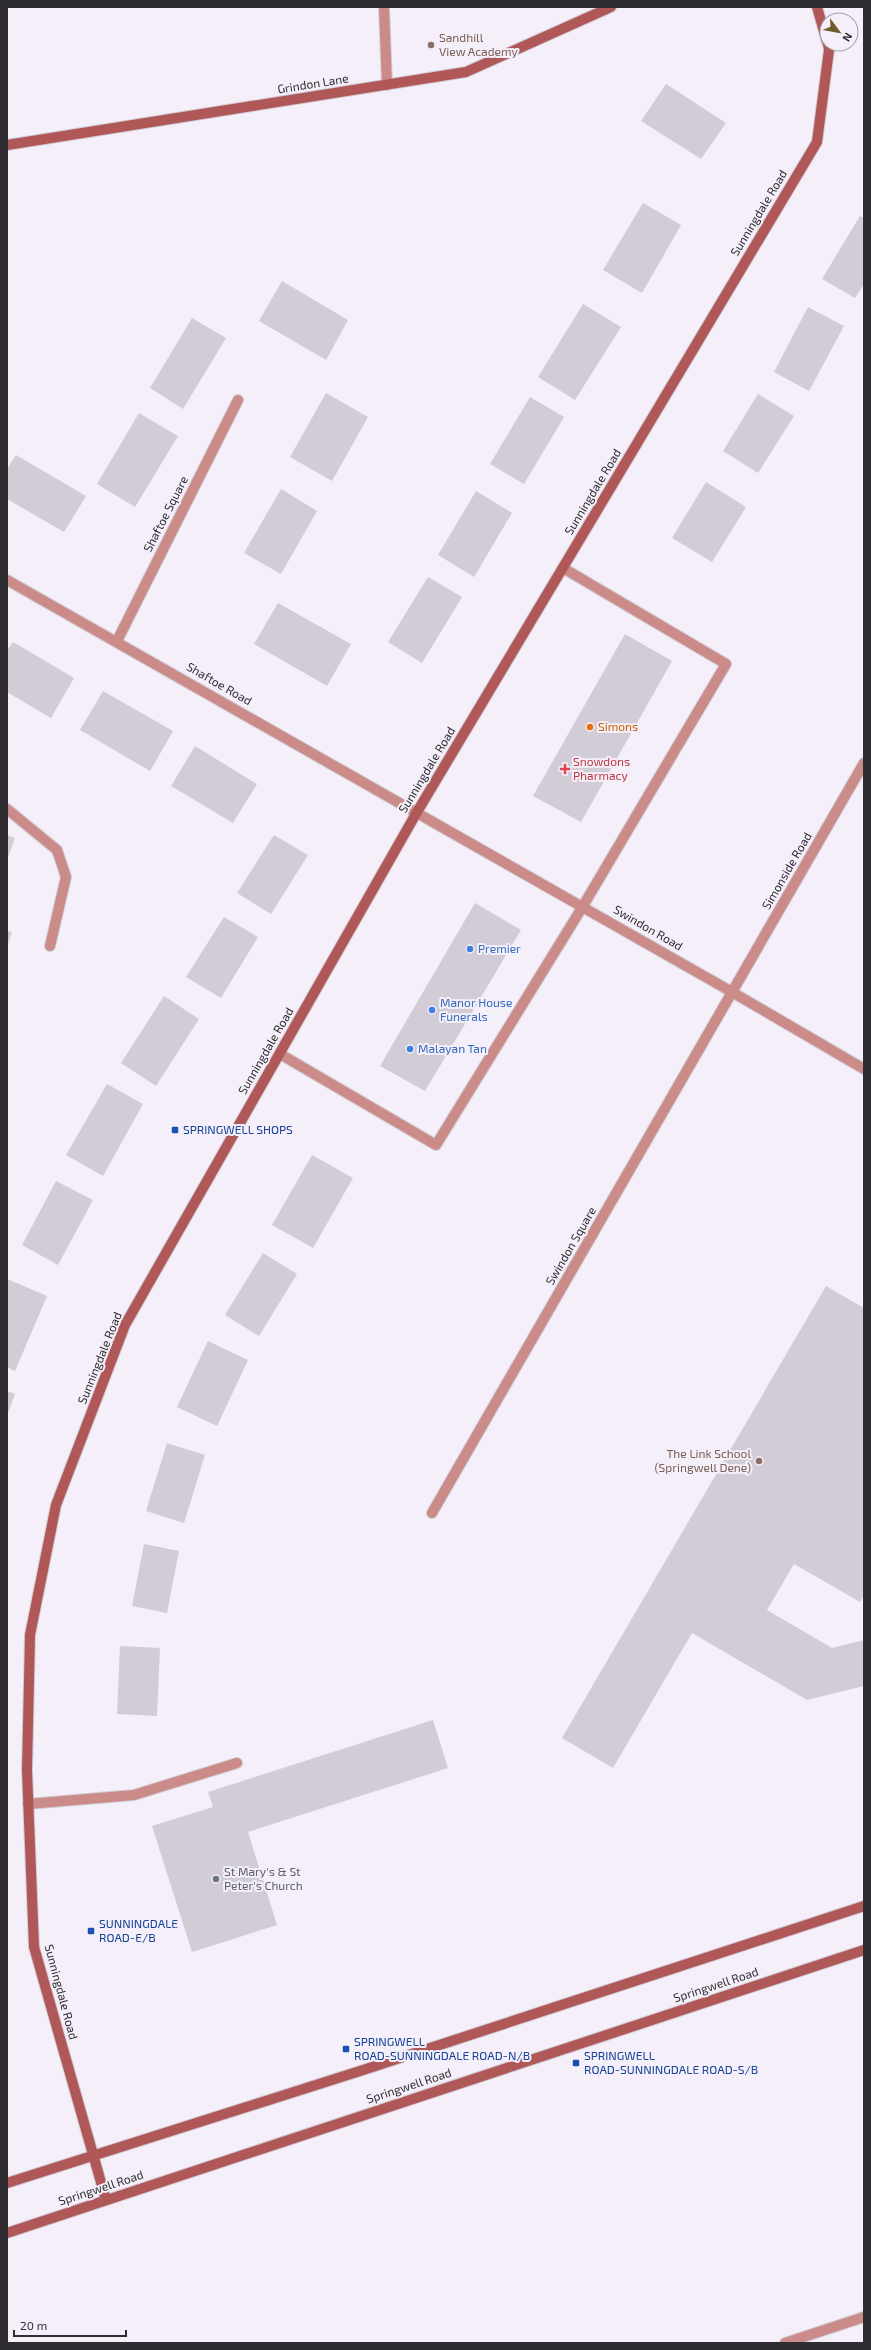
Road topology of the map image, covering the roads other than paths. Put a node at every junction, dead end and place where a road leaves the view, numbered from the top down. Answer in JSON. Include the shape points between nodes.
{"nodes":[{"id":1,"x":384,"y":7,"type":"edge"},
{"id":2,"x":611,"y":7,"type":"edge"},
{"id":3,"x":829,"y":52,"type":"edge"},
{"id":4,"x":387,"y":85,"type":"junction"},
{"id":5,"x":7,"y":145,"type":"edge"},
{"id":6,"x":238,"y":400,"type":"dead end"},
{"id":7,"x":563,"y":568,"type":"junction"},
{"id":8,"x":7,"y":580,"type":"edge"},
{"id":9,"x":117,"y":641,"type":"junction"},
{"id":10,"x":864,"y":763,"type":"edge"},
{"id":11,"x":7,"y":809,"type":"edge"},
{"id":12,"x":417,"y":812,"type":"junction"},
{"id":13,"x":583,"y":906,"type":"junction"},
{"id":14,"x":50,"y":946,"type":"dead end"},
{"id":15,"x":732,"y":992,"type":"junction"},
{"id":16,"x":280,"y":1054,"type":"junction"},
{"id":17,"x":864,"y":1069,"type":"edge"},
{"id":18,"x":432,"y":1513,"type":"dead end"},
{"id":19,"x":236,"y":1763,"type":"dead end"},
{"id":20,"x":28,"y":1804,"type":"junction"},
{"id":21,"x":864,"y":1906,"type":"edge"},
{"id":22,"x":864,"y":1950,"type":"edge"},
{"id":23,"x":94,"y":2155,"type":"junction"},
{"id":24,"x":7,"y":2183,"type":"edge"},
{"id":25,"x":106,"y":2200,"type":"junction"},
{"id":26,"x":7,"y":2233,"type":"edge"},
{"id":27,"x":864,"y":2317,"type":"edge"},
{"id":28,"x":785,"y":2343,"type":"edge"}],
"edges":[{"from":1,"to":4,"type":"street"},
{"from":2,"to":4,"type":"street","name":"Grindon Lane","via":[[466,72]]},
{"from":3,"to":7,"type":"street","name":"Sunningdale Road","via":[[817,142]]},
{"from":4,"to":5,"type":"street","name":"Grindon Lane"},
{"from":6,"to":9,"type":"street","name":"Shaftoe Square"},
{"from":7,"to":12,"type":"street","name":"Sunningdale Road"},
{"from":7,"to":13,"type":"street","via":[[726,664]]},
{"from":8,"to":9,"type":"street","name":"Shaftoe Road"},
{"from":9,"to":12,"type":"street","name":"Shaftoe Road"},
{"from":10,"to":15,"type":"street","name":"Simonside Road"},
{"from":11,"to":14,"type":"street","via":[[57,850],[66,877]]},
{"from":12,"to":13,"type":"street","name":"Swindon Road"},
{"from":12,"to":16,"type":"street","name":"Sunningdale Road"},
{"from":13,"to":15,"type":"street","name":"Swindon Road"},
{"from":13,"to":16,"type":"street","via":[[436,1145]]},
{"from":15,"to":17,"type":"street","name":"Swindon Road"},
{"from":15,"to":18,"type":"street","name":"Swindon Square"},
{"from":16,"to":20,"type":"street","name":"Sunningdale Road","via":[[125,1326],[56,1506],[30,1635]]},
{"from":19,"to":20,"type":"street","via":[[134,1795]]},
{"from":20,"to":23,"type":"street","name":"Sunningdale Road","via":[[34,1947]]},
{"from":21,"to":23,"type":"street"},
{"from":22,"to":25,"type":"street","name":"Springwell Road"},
{"from":23,"to":24,"type":"street"},
{"from":23,"to":25,"type":"street","name":"Sunningdale Road"},
{"from":25,"to":26,"type":"street","name":"Springwell Road"},
{"from":27,"to":28,"type":"street"}]}
